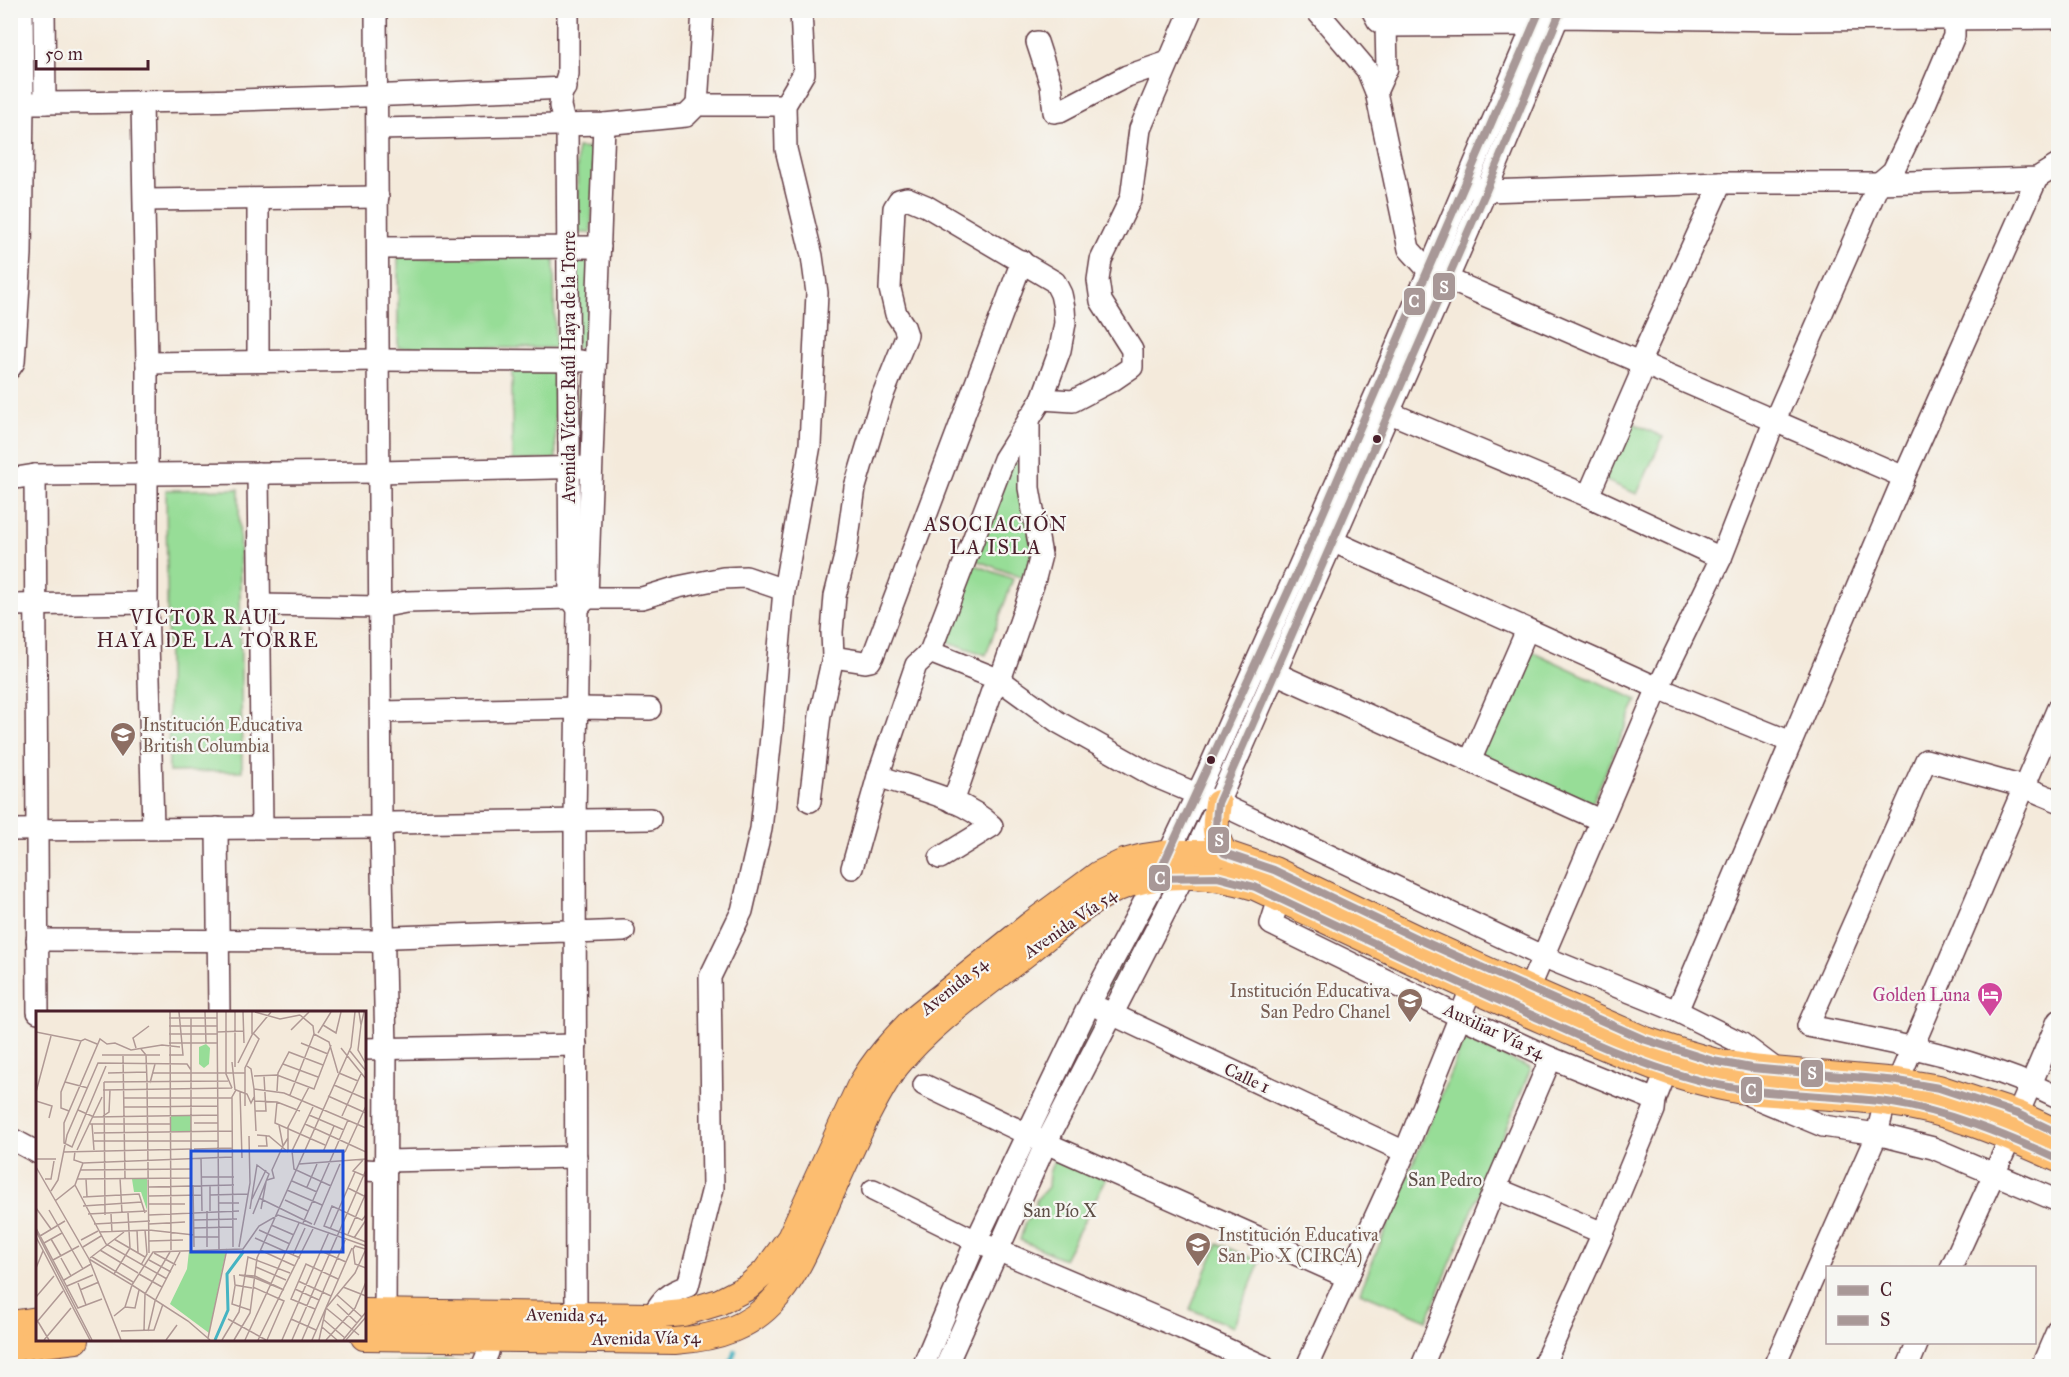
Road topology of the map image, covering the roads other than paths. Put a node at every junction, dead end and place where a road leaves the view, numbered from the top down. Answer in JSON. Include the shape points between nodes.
{"nodes":[{"id":1,"x":22,"y":10,"type":"edge"},
{"id":2,"x":44,"y":10,"type":"edge"},
{"id":3,"x":376,"y":10,"type":"edge"},
{"id":4,"x":568,"y":10,"type":"edge"},
{"id":5,"x":703,"y":10,"type":"edge"},
{"id":6,"x":801,"y":10,"type":"edge"},
{"id":7,"x":1191,"y":10,"type":"edge"},
{"id":8,"x":1319,"y":12,"type":"edge"},
{"id":9,"x":1956,"y":14,"type":"edge"},
{"id":10,"x":1797,"y":15,"type":"edge"},
{"id":11,"x":1548,"y":16,"type":"edge"},
{"id":12,"x":1379,"y":18,"type":"edge"},
{"id":13,"x":2058,"y":18,"type":"edge"},
{"id":14,"x":1037,"y":42,"type":"dead end"},
{"id":15,"x":1168,"y":62,"type":"junction"},
{"id":16,"x":565,"y":88,"type":"junction"},
{"id":17,"x":1376,"y":92,"type":"junction"},
{"id":18,"x":376,"y":96,"type":"junction"},
{"id":19,"x":142,"y":102,"type":"junction"},
{"id":20,"x":17,"y":103,"type":"edge"},
{"id":21,"x":45,"y":103,"type":"junction"},
{"id":22,"x":697,"y":105,"type":"junction"},
{"id":23,"x":785,"y":105,"type":"junction"},
{"id":24,"x":567,"y":124,"type":"junction"},
{"id":25,"x":604,"y":124,"type":"junction"},
{"id":26,"x":378,"y":129,"type":"junction"},
{"id":27,"x":17,"y":136,"type":"edge"},
{"id":28,"x":2058,"y":165,"type":"edge"},
{"id":29,"x":2037,"y":178,"type":"junction"},
{"id":30,"x":1721,"y":183,"type":"junction"},
{"id":31,"x":1879,"y":183,"type":"junction"},
{"id":32,"x":1465,"y":187,"type":"junction"},
{"id":33,"x":1486,"y":190,"type":"junction"},
{"id":34,"x":378,"y":197,"type":"junction"},
{"id":35,"x":145,"y":200,"type":"junction"},
{"id":36,"x":258,"y":200,"type":"junction"},
{"id":37,"x":569,"y":247,"type":"junction"},
{"id":38,"x":600,"y":247,"type":"junction"},
{"id":39,"x":378,"y":248,"type":"junction"},
{"id":40,"x":16,"y":254,"type":"edge"},
{"id":41,"x":1022,"y":261,"type":"junction"},
{"id":42,"x":1438,"y":275,"type":"junction"},
{"id":43,"x":378,"y":360,"type":"junction"},
{"id":44,"x":569,"y":360,"type":"junction"},
{"id":45,"x":258,"y":361,"type":"junction"},
{"id":46,"x":596,"y":361,"type":"junction"},
{"id":47,"x":147,"y":363,"type":"junction"},
{"id":48,"x":1639,"y":363,"type":"junction"},
{"id":49,"x":10,"y":368,"type":"edge"},
{"id":50,"x":1042,"y":399,"type":"junction"},
{"id":51,"x":1379,"y":409,"type":"junction"},
{"id":52,"x":1029,"y":418,"type":"junction"},
{"id":53,"x":1774,"y":422,"type":"junction"},
{"id":54,"x":591,"y":467,"type":"junction"},
{"id":55,"x":570,"y":468,"type":"junction"},
{"id":56,"x":379,"y":472,"type":"junction"},
{"id":57,"x":258,"y":473,"type":"junction"},
{"id":58,"x":35,"y":476,"type":"junction"},
{"id":59,"x":147,"y":476,"type":"junction"},
{"id":60,"x":1904,"y":477,"type":"junction"},
{"id":61,"x":10,"y":479,"type":"edge"},
{"id":62,"x":1588,"y":496,"type":"junction"},
{"id":63,"x":1323,"y":537,"type":"junction"},
{"id":64,"x":1721,"y":558,"type":"junction"},
{"id":65,"x":784,"y":590,"type":"junction"},
{"id":66,"x":578,"y":601,"type":"junction"},
{"id":67,"x":147,"y":603,"type":"junction"},
{"id":68,"x":10,"y":605,"type":"edge"},
{"id":69,"x":36,"y":606,"type":"junction"},
{"id":70,"x":259,"y":606,"type":"junction"},
{"id":71,"x":380,"y":607,"type":"junction"},
{"id":72,"x":1527,"y":630,"type":"junction"},
{"id":73,"x":930,"y":652,"type":"junction"},
{"id":74,"x":833,"y":657,"type":"junction"},
{"id":75,"x":1256,"y":665,"type":"junction"},
{"id":76,"x":1276,"y":674,"type":"junction"},
{"id":77,"x":1000,"y":680,"type":"junction"},
{"id":78,"x":1658,"y":688,"type":"junction"},
{"id":79,"x":578,"y":708,"type":"junction"},
{"id":80,"x":2058,"y":708,"type":"edge"},
{"id":81,"x":650,"y":709,"type":"dead end"},
{"id":82,"x":381,"y":712,"type":"junction"},
{"id":83,"x":1791,"y":742,"type":"junction"},
{"id":84,"x":1470,"y":761,"type":"junction"},
{"id":85,"x":878,"y":776,"type":"junction"},
{"id":86,"x":2024,"y":787,"type":"junction"},
{"id":87,"x":1207,"y":799,"type":"junction"},
{"id":88,"x":810,"y":801,"type":"dead end"},
{"id":89,"x":2058,"y":801,"type":"edge"},
{"id":90,"x":953,"y":802,"type":"junction"},
{"id":91,"x":650,"y":819,"type":"dead end"},
{"id":92,"x":575,"y":821,"type":"junction"},
{"id":93,"x":1602,"y":821,"type":"junction"},
{"id":94,"x":153,"y":828,"type":"junction"},
{"id":95,"x":217,"y":828,"type":"junction"},
{"id":96,"x":262,"y":828,"type":"junction"},
{"id":97,"x":381,"y":828,"type":"junction"},
{"id":98,"x":36,"y":830,"type":"junction"},
{"id":99,"x":10,"y":831,"type":"edge"},
{"id":100,"x":1182,"y":852,"type":"junction"},
{"id":101,"x":1224,"y":853,"type":"junction"},
{"id":102,"x":940,"y":858,"type":"dead end"},
{"id":103,"x":852,"y":868,"type":"dead end"},
{"id":104,"x":1184,"y":877,"type":"junction"},
{"id":105,"x":1157,"y":878,"type":"junction"},
{"id":106,"x":1279,"y":899,"type":"junction"},
{"id":107,"x":624,"y":931,"type":"dead end"},
{"id":108,"x":575,"y":933,"type":"junction"},
{"id":109,"x":219,"y":939,"type":"junction"},
{"id":110,"x":37,"y":940,"type":"junction"},
{"id":111,"x":383,"y":941,"type":"junction"},
{"id":112,"x":1544,"y":957,"type":"junction"},
{"id":113,"x":1471,"y":989,"type":"junction"},
{"id":114,"x":1529,"y":989,"type":"junction"},
{"id":115,"x":1090,"y":1003,"type":"junction"},
{"id":116,"x":38,"y":1011,"type":"edge"},
{"id":117,"x":219,"y":1011,"type":"edge"},
{"id":118,"x":1677,"y":1011,"type":"junction"},
{"id":119,"x":1112,"y":1014,"type":"junction"},
{"id":120,"x":1461,"y":1017,"type":"junction"},
{"id":121,"x":2058,"y":1021,"type":"edge"},
{"id":122,"x":576,"y":1045,"type":"junction"},
{"id":123,"x":1913,"y":1047,"type":"junction"},
{"id":124,"x":366,"y":1049,"type":"edge"},
{"id":125,"x":386,"y":1049,"type":"junction"},
{"id":126,"x":1551,"y":1058,"type":"junction"},
{"id":127,"x":1777,"y":1070,"type":"junction"},
{"id":128,"x":1665,"y":1072,"type":"junction"},
{"id":129,"x":2031,"y":1084,"type":"junction"},
{"id":130,"x":924,"y":1085,"type":"dead end"},
{"id":131,"x":1737,"y":1090,"type":"junction"},
{"id":132,"x":1892,"y":1091,"type":"junction"},
{"id":133,"x":2058,"y":1097,"type":"edge"},
{"id":134,"x":1655,"y":1100,"type":"junction"},
{"id":135,"x":2014,"y":1126,"type":"junction"},
{"id":136,"x":2058,"y":1133,"type":"edge"},
{"id":137,"x":1027,"y":1134,"type":"junction"},
{"id":138,"x":1877,"y":1134,"type":"junction"},
{"id":139,"x":10,"y":1138,"type":"edge"},
{"id":140,"x":1046,"y":1143,"type":"junction"},
{"id":141,"x":36,"y":1152,"type":"edge"},
{"id":142,"x":1405,"y":1152,"type":"junction"},
{"id":143,"x":576,"y":1157,"type":"junction"},
{"id":144,"x":2058,"y":1159,"type":"edge"},
{"id":145,"x":378,"y":1167,"type":"edge"},
{"id":146,"x":1994,"y":1173,"type":"junction"},
{"id":147,"x":1495,"y":1188,"type":"junction"},
{"id":148,"x":873,"y":1191,"type":"dead end"},
{"id":149,"x":2058,"y":1201,"type":"edge"},
{"id":150,"x":1603,"y":1233,"type":"junction"},
{"id":151,"x":976,"y":1241,"type":"junction"},
{"id":152,"x":997,"y":1249,"type":"junction"},
{"id":153,"x":1952,"y":1266,"type":"edge"},
{"id":154,"x":1347,"y":1277,"type":"junction"},
{"id":155,"x":375,"y":1312,"type":"edge"},
{"id":156,"x":576,"y":1316,"type":"junction"},
{"id":157,"x":652,"y":1316,"type":"junction"},
{"id":158,"x":36,"y":1320,"type":"edge"},
{"id":159,"x":10,"y":1324,"type":"edge"},
{"id":160,"x":2058,"y":1329,"type":"edge"},
{"id":161,"x":375,"y":1337,"type":"edge"},
{"id":162,"x":490,"y":1338,"type":"junction"},
{"id":163,"x":68,"y":1341,"type":"edge"},
{"id":164,"x":1917,"y":1344,"type":"edge"},
{"id":165,"x":10,"y":1348,"type":"edge"},
{"id":166,"x":926,"y":1358,"type":"edge"},
{"id":167,"x":954,"y":1364,"type":"edge"},
{"id":168,"x":1778,"y":1365,"type":"edge"},
{"id":169,"x":482,"y":1366,"type":"edge"},
{"id":170,"x":1263,"y":1366,"type":"edge"},
{"id":171,"x":1307,"y":1366,"type":"edge"},
{"id":172,"x":1422,"y":1366,"type":"edge"},
{"id":173,"x":1543,"y":1366,"type":"edge"},
{"id":174,"x":1908,"y":1366,"type":"edge"},
{"id":175,"x":2042,"y":1366,"type":"edge"}],
"edges":[{"from":1,"to":20,"type":"street"},
{"from":2,"to":21,"type":"street"},
{"from":3,"to":18,"type":"street"},
{"from":4,"to":16,"type":"street","name":"Avenida Víctor Raúl Haya de la Torre"},
{"from":5,"to":22,"type":"street"},
{"from":6,"to":23,"type":"street","via":[[804,73]]},
{"from":7,"to":15,"type":"street"},
{"from":8,"to":17,"type":"street","via":[[1367,70]]},
{"from":9,"to":10,"type":"street"},
{"from":9,"to":13,"type":"street"},
{"from":9,"to":31,"type":"street","via":[[1954,36],[1923,109],[1893,171]]},
{"from":10,"to":11,"type":"street"},
{"from":11,"to":12,"type":"street"},
{"from":11,"to":32,"type":"street"},
{"from":11,"to":33,"type":"street"},
{"from":12,"to":17,"type":"street","via":[[1387,68]]},
{"from":14,"to":15,"type":"street","via":[[1051,85],[1054,112],[1127,76]]},
{"from":15,"to":50,"type":"street","via":[[1140,129],[1131,198],[1101,260],[1098,280],[1101,301],[1132,350],[1132,367],[1073,401]]},
{"from":16,"to":18,"type":"street"},
{"from":16,"to":24,"type":"street","name":"Avenida Víctor Raúl Haya de la Torre","via":[[560,106]]},
{"from":17,"to":42,"type":"street","via":[[1409,249]]},
{"from":18,"to":19,"type":"street"},
{"from":18,"to":26,"type":"street"},
{"from":19,"to":21,"type":"street"},
{"from":19,"to":35,"type":"street"},
{"from":20,"to":21,"type":"street"},
{"from":20,"to":27,"type":"street"},
{"from":22,"to":23,"type":"street"},
{"from":22,"to":25,"type":"street","via":[[686,116]]},
{"from":23,"to":65,"type":"street","via":[[786,149],[817,293],[810,445]]},
{"from":24,"to":25,"type":"street"},
{"from":24,"to":26,"type":"street"},
{"from":24,"to":37,"type":"street","name":"Avenida Víctor Raúl Haya de la Torre"},
{"from":25,"to":38,"type":"street","name":"Avenida Víctor Raúl Haya de la Torre"},
{"from":26,"to":34,"type":"street"},
{"from":27,"to":40,"type":"street"},
{"from":28,"to":29,"type":"street"},
{"from":29,"to":31,"type":"street"},
{"from":29,"to":60,"type":"street"},
{"from":30,"to":31,"type":"street"},
{"from":30,"to":33,"type":"street"},
{"from":30,"to":48,"type":"street"},
{"from":31,"to":53,"type":"street"},
{"from":32,"to":33,"type":"street"},
{"from":32,"to":42,"type":"street"},
{"from":33,"to":42,"type":"street"},
{"from":34,"to":36,"type":"street"},
{"from":34,"to":39,"type":"street"},
{"from":35,"to":36,"type":"street"},
{"from":35,"to":47,"type":"street"},
{"from":36,"to":45,"type":"street"},
{"from":37,"to":38,"type":"street"},
{"from":37,"to":39,"type":"street"},
{"from":37,"to":44,"type":"street","name":"Avenida Víctor Raúl Haya de la Torre"},
{"from":38,"to":46,"type":"street","name":"Avenida Víctor Raúl Haya de la Torre"},
{"from":39,"to":43,"type":"street"},
{"from":40,"to":49,"type":"street","via":[[14,362]]},
{"from":41,"to":50,"type":"street","via":[[1055,282],[1064,308],[1060,350]]},
{"from":41,"to":74,"type":"street","via":[[873,656],[865,662]]},
{"from":41,"to":74,"type":"street","via":[[907,198],[894,208],[890,289],[907,336],[882,397],[855,487],[835,596]]},
{"from":42,"to":48,"type":"street"},
{"from":42,"to":51,"type":"street"},
{"from":43,"to":44,"type":"street"},
{"from":43,"to":45,"type":"street"},
{"from":43,"to":56,"type":"street"},
{"from":44,"to":46,"type":"street"},
{"from":44,"to":55,"type":"street","name":"Avenida Víctor Raúl Haya de la Torre"},
{"from":45,"to":47,"type":"street"},
{"from":46,"to":54,"type":"street","name":"Avenida Víctor Raúl Haya de la Torre"},
{"from":47,"to":59,"type":"street"},
{"from":48,"to":53,"type":"street"},
{"from":48,"to":62,"type":"street","via":[[1640,375]]},
{"from":50,"to":52,"type":"street"},
{"from":51,"to":62,"type":"street"},
{"from":51,"to":63,"type":"street"},
{"from":52,"to":73,"type":"street","via":[[1004,459]]},
{"from":52,"to":77,"type":"street","via":[[1029,488],[1041,555]]},
{"from":53,"to":60,"type":"street"},
{"from":53,"to":64,"type":"street"},
{"from":54,"to":55,"type":"street"},
{"from":54,"to":66,"type":"street","name":"Avenida Víctor Raúl Haya de la Torre"},
{"from":55,"to":56,"type":"street"},
{"from":55,"to":66,"type":"street","name":"Avenida Víctor Raúl Haya de la Torre"},
{"from":56,"to":57,"type":"street"},
{"from":56,"to":71,"type":"street"},
{"from":57,"to":59,"type":"street"},
{"from":57,"to":70,"type":"street"},
{"from":58,"to":59,"type":"street"},
{"from":58,"to":61,"type":"street"},
{"from":58,"to":69,"type":"street"},
{"from":59,"to":67,"type":"street"},
{"from":60,"to":83,"type":"street"},
{"from":62,"to":64,"type":"street"},
{"from":63,"to":72,"type":"street"},
{"from":63,"to":75,"type":"street"},
{"from":63,"to":76,"type":"street"},
{"from":64,"to":78,"type":"street"},
{"from":65,"to":66,"type":"street","via":[[746,577],[723,578],[642,598]]},
{"from":65,"to":157,"type":"street","via":[[761,829],[742,910],[710,977],[713,1188],[688,1286],[663,1298]]},
{"from":66,"to":71,"type":"street","via":[[406,602]]},
{"from":66,"to":79,"type":"street"},
{"from":67,"to":69,"type":"street"},
{"from":67,"to":94,"type":"street"},
{"from":68,"to":69,"type":"street"},
{"from":69,"to":98,"type":"street"},
{"from":70,"to":71,"type":"street"},
{"from":70,"to":96,"type":"street"},
{"from":71,"to":82,"type":"street"},
{"from":72,"to":78,"type":"street"},
{"from":72,"to":84,"type":"street"},
{"from":73,"to":77,"type":"street"},
{"from":73,"to":85,"type":"street","via":[[916,665]]},
{"from":74,"to":88,"type":"street","via":[[820,715]]},
{"from":75,"to":76,"type":"street"},
{"from":75,"to":87,"type":"street"},
{"from":76,"to":84,"type":"street"},
{"from":76,"to":87,"type":"street"},
{"from":77,"to":87,"type":"street","via":[[1058,722],[1112,754]]},
{"from":77,"to":90,"type":"street","via":[[992,691]]},
{"from":78,"to":83,"type":"street"},
{"from":78,"to":93,"type":"street"},
{"from":79,"to":81,"type":"street"},
{"from":79,"to":82,"type":"street"},
{"from":79,"to":92,"type":"street"},
{"from":80,"to":86,"type":"street"},
{"from":82,"to":97,"type":"street"},
{"from":83,"to":118,"type":"street"},
{"from":84,"to":93,"type":"street"},
{"from":85,"to":90,"type":"street"},
{"from":85,"to":103,"type":"street"},
{"from":86,"to":89,"type":"street"},
{"from":86,"to":123,"type":"street"},
{"from":86,"to":123,"type":"street","via":[[1926,760],[1808,1026]]},
{"from":87,"to":100,"type":"street"},
{"from":87,"to":101,"type":"main road"},
{"from":87,"to":112,"type":"street"},
{"from":90,"to":102,"type":"street","via":[[992,826]]},
{"from":91,"to":92,"type":"street"},
{"from":92,"to":97,"type":"street","via":[[393,823]]},
{"from":92,"to":108,"type":"street"},
{"from":93,"to":112,"type":"street"},
{"from":94,"to":95,"type":"street"},
{"from":94,"to":98,"type":"street"},
{"from":95,"to":96,"type":"street"},
{"from":95,"to":109,"type":"street"},
{"from":96,"to":97,"type":"street"},
{"from":97,"to":111,"type":"street"},
{"from":98,"to":99,"type":"street"},
{"from":98,"to":110,"type":"street"},
{"from":100,"to":101,"type":"main road","name":"Avenida 54"},
{"from":100,"to":104,"type":"street"},
{"from":100,"to":105,"type":"street"},
{"from":100,"to":157,"type":"main road","name":"Avenida 54","via":[[1124,862],[1099,874],[917,1016],[869,1069],[790,1238],[765,1272],[748,1287],[719,1302]]},
{"from":101,"to":114,"type":"main road","name":"Avenida 54","via":[[1309,885]]},
{"from":104,"to":105,"type":"main road","name":"Avenida Vía 54"},
{"from":104,"to":106,"type":"main road","name":"Avenida Vía 54","via":[[1233,880]]},
{"from":104,"to":119,"type":"street"},
{"from":105,"to":115,"type":"street"},
{"from":105,"to":162,"type":"main road","name":"Avenida Vía 54","via":[[1116,889],[1084,908],[933,1028],[897,1064],[867,1115],[792,1278],[755,1317],[729,1331],[697,1339]]},
{"from":106,"to":113,"type":"main road","name":"Avenida Vía 54"},
{"from":106,"to":120,"type":"street","name":"Auxiliar Vía 54","via":[[1271,924]]},
{"from":107,"to":108,"type":"street"},
{"from":108,"to":111,"type":"street","via":[[394,937]]},
{"from":108,"to":122,"type":"street"},
{"from":109,"to":110,"type":"street"},
{"from":109,"to":111,"type":"street"},
{"from":109,"to":117,"type":"street"},
{"from":110,"to":116,"type":"street"},
{"from":111,"to":125,"type":"street"},
{"from":112,"to":114,"type":"street"},
{"from":112,"to":118,"type":"street"},
{"from":113,"to":120,"type":"street"},
{"from":113,"to":128,"type":"main road","name":"Avenida Vía 54"},
{"from":114,"to":127,"type":"main road","name":"Avenida 54","via":[[1682,1052],[1734,1065]]},
{"from":115,"to":119,"type":"street","name":"Calle 1"},
{"from":115,"to":137,"type":"street"},
{"from":118,"to":127,"type":"street","via":[[1741,1043]]},
{"from":119,"to":140,"type":"street"},
{"from":119,"to":142,"type":"street","name":"Calle 1"},
{"from":120,"to":126,"type":"street","name":"Auxiliar Vía 54"},
{"from":120,"to":142,"type":"street"},
{"from":121,"to":129,"type":"street"},
{"from":122,"to":125,"type":"street"},
{"from":122,"to":143,"type":"street"},
{"from":123,"to":129,"type":"street","via":[[1975,1063]]},
{"from":123,"to":132,"type":"street"},
{"from":124,"to":125,"type":"street"},
{"from":125,"to":145,"type":"street"},
{"from":126,"to":134,"type":"street","name":"Auxiliar Vía 54"},
{"from":126,"to":147,"type":"street"},
{"from":127,"to":132,"type":"main road","name":"Avenida 54"},
{"from":128,"to":131,"type":"main road","name":"Avenida Vía 54"},
{"from":128,"to":134,"type":"street"},
{"from":129,"to":133,"type":"street"},
{"from":129,"to":135,"type":"street"},
{"from":130,"to":137,"type":"street"},
{"from":131,"to":132,"type":"main road","name":"Avenida Vía 54"},
{"from":131,"to":138,"type":"street","via":[[1824,1126]]},
{"from":132,"to":135,"type":"main road","name":"Avenida 54","via":[[1939,1088]]},
{"from":132,"to":138,"type":"street"},
{"from":134,"to":150,"type":"street"},
{"from":135,"to":136,"type":"main road"},
{"from":135,"to":144,"type":"main road"},
{"from":135,"to":146,"type":"street"},
{"from":137,"to":140,"type":"street"},
{"from":137,"to":151,"type":"street"},
{"from":138,"to":146,"type":"street","via":[[1934,1148]]},
{"from":138,"to":168,"type":"street"},
{"from":139,"to":141,"type":"street"},
{"from":140,"to":152,"type":"street"},
{"from":140,"to":154,"type":"street"},
{"from":142,"to":154,"type":"street"},
{"from":143,"to":145,"type":"street"},
{"from":143,"to":156,"type":"street"},
{"from":145,"to":155,"type":"street"},
{"from":146,"to":149,"type":"street"},
{"from":146,"to":153,"type":"street"},
{"from":147,"to":150,"type":"street"},
{"from":147,"to":172,"type":"street"},
{"from":148,"to":151,"type":"street"},
{"from":150,"to":173,"type":"street"},
{"from":151,"to":152,"type":"street"},
{"from":151,"to":166,"type":"street"},
{"from":152,"to":167,"type":"street"},
{"from":152,"to":170,"type":"street"},
{"from":154,"to":171,"type":"street"},
{"from":155,"to":156,"type":"main road","name":"Avenida 54"},
{"from":155,"to":161,"type":"street"},
{"from":156,"to":157,"type":"main road","name":"Avenida 54"},
{"from":158,"to":159,"type":"main road"},
{"from":160,"to":175,"type":"street"},
{"from":161,"to":162,"type":"main road","name":"Avenida Vía 54"},
{"from":162,"to":169,"type":"street"},
{"from":163,"to":165,"type":"main road"},
{"from":164,"to":174,"type":"street"},
{"from":166,"to":167,"type":"street"}]}
